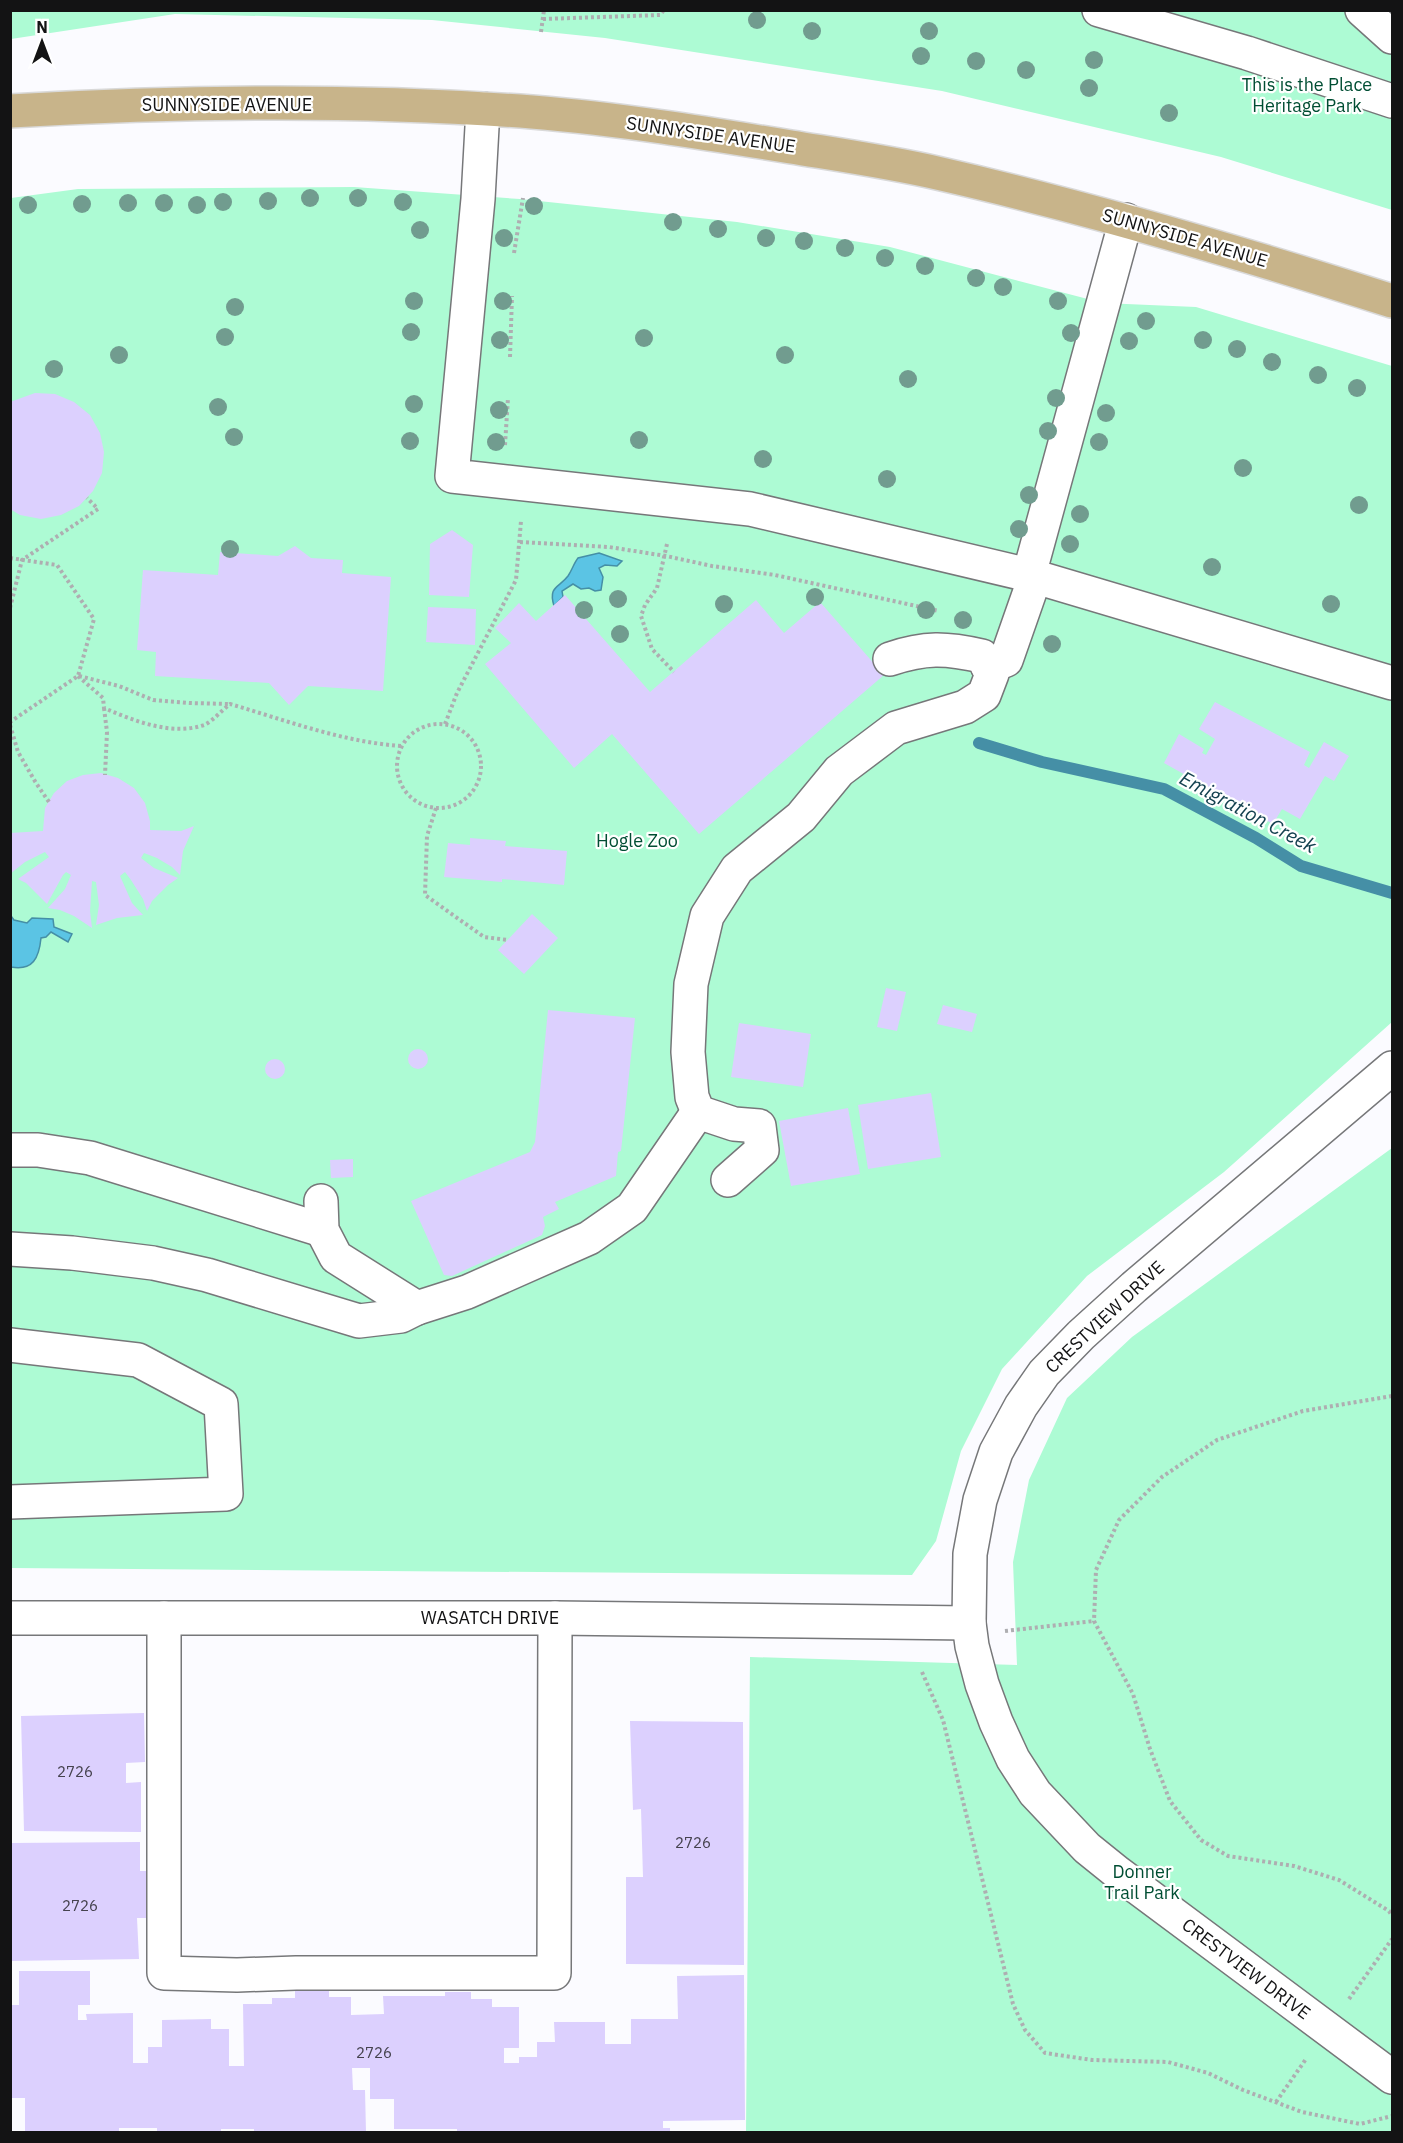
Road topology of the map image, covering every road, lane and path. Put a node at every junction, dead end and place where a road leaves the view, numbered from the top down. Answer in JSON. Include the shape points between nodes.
{"nodes":[{"id":1,"x":544,"y":10,"type":"edge"},
{"id":2,"x":664,"y":10,"type":"edge"},
{"id":3,"x":1099,"y":10,"type":"edge"},
{"id":4,"x":1362,"y":10,"type":"edge"},
{"id":5,"x":543,"y":19,"type":"junction"},
{"id":6,"x":541,"y":33,"type":"dead end"},
{"id":7,"x":1392,"y":37,"type":"edge"},
{"id":8,"x":1392,"y":101,"type":"edge"},
{"id":9,"x":483,"y":109,"type":"junction"},
{"id":10,"x":10,"y":111,"type":"edge"},
{"id":11,"x":523,"y":198,"type":"dead end"},
{"id":12,"x":1126,"y":220,"type":"junction"},
{"id":13,"x":514,"y":253,"type":"dead end"},
{"id":14,"x":512,"y":296,"type":"dead end"},
{"id":15,"x":1392,"y":301,"type":"edge"},
{"id":16,"x":510,"y":357,"type":"dead end"},
{"id":17,"x":508,"y":398,"type":"dead end"},
{"id":18,"x":505,"y":446,"type":"dead end"},
{"id":19,"x":87,"y":498,"type":"dead end"},
{"id":20,"x":521,"y":521,"type":"dead end"},
{"id":21,"x":520,"y":542,"type":"junction"},
{"id":22,"x":667,"y":544,"type":"dead end"},
{"id":23,"x":666,"y":556,"type":"junction"},
{"id":24,"x":10,"y":558,"type":"edge"},
{"id":25,"x":22,"y":560,"type":"junction"},
{"id":26,"x":1032,"y":576,"type":"junction"},
{"id":27,"x":10,"y":608,"type":"edge"},
{"id":28,"x":941,"y":612,"type":"dead end"},
{"id":29,"x":890,"y":659,"type":"dead end"},
{"id":30,"x":988,"y":667,"type":"junction"},
{"id":31,"x":674,"y":672,"type":"dead end"},
{"id":32,"x":78,"y":676,"type":"junction"},
{"id":33,"x":1392,"y":683,"type":"edge"},
{"id":34,"x":230,"y":704,"type":"junction"},
{"id":35,"x":104,"y":708,"type":"junction"},
{"id":36,"x":10,"y":724,"type":"edge"},
{"id":37,"x":445,"y":724,"type":"junction"},
{"id":38,"x":401,"y":746,"type":"junction"},
{"id":39,"x":105,"y":775,"type":"dead end"},
{"id":40,"x":49,"y":802,"type":"dead end"},
{"id":41,"x":436,"y":808,"type":"junction"},
{"id":42,"x":508,"y":940,"type":"dead end"},
{"id":43,"x":1392,"y":1068,"type":"edge"},
{"id":44,"x":698,"y":1113,"type":"junction"},
{"id":45,"x":10,"y":1150,"type":"edge"},
{"id":46,"x":728,"y":1180,"type":"dead end"},
{"id":47,"x":10,"y":1250,"type":"edge"},
{"id":48,"x":417,"y":1308,"type":"junction"},
{"id":49,"x":10,"y":1345,"type":"edge"},
{"id":50,"x":1392,"y":1396,"type":"edge"},
{"id":51,"x":10,"y":1502,"type":"edge"},
{"id":52,"x":164,"y":1617,"type":"junction"},
{"id":53,"x":10,"y":1618,"type":"edge"},
{"id":54,"x":555,"y":1618,"type":"junction"},
{"id":55,"x":1094,"y":1621,"type":"junction"},
{"id":56,"x":969,"y":1623,"type":"junction"},
{"id":57,"x":1004,"y":1631,"type":"dead end"},
{"id":58,"x":922,"y":1672,"type":"dead end"},
{"id":59,"x":1392,"y":1916,"type":"edge"},
{"id":60,"x":1392,"y":1939,"type":"edge"},
{"id":61,"x":1343,"y":2008,"type":"dead end"},
{"id":62,"x":1306,"y":2059,"type":"dead end"},
{"id":63,"x":1392,"y":2077,"type":"edge"},
{"id":64,"x":1276,"y":2102,"type":"junction"},
{"id":65,"x":1392,"y":2116,"type":"edge"}],
"edges":[{"from":1,"to":5,"type":"path"},
{"from":2,"to":5,"type":"path","via":[[660,15]]},
{"from":3,"to":8,"type":"street"},
{"from":4,"to":7,"type":"street"},
{"from":5,"to":6,"type":"path"},
{"from":9,"to":10,"type":"main road","name":"SUNNYSIDE AVENUE","via":[[274,103]]},
{"from":9,"to":12,"type":"main road","name":"SUNNYSIDE AVENUE","via":[[632,123],[832,154],[945,175]]},
{"from":9,"to":26,"type":"street","via":[[452,476],[750,509]]},
{"from":11,"to":13,"type":"path"},
{"from":12,"to":15,"type":"main road","name":"SUNNYSIDE AVENUE"},
{"from":12,"to":26,"type":"street"},
{"from":14,"to":16,"type":"path"},
{"from":17,"to":18,"type":"path"},
{"from":19,"to":25,"type":"path","via":[[98,509]]},
{"from":20,"to":21,"type":"path"},
{"from":21,"to":23,"type":"path","via":[[609,547]]},
{"from":21,"to":37,"type":"path","via":[[516,580]]},
{"from":22,"to":23,"type":"path"},
{"from":23,"to":28,"type":"path","via":[[775,575]]},
{"from":23,"to":31,"type":"path","via":[[657,588],[641,616],[652,649]]},
{"from":24,"to":25,"type":"path"},
{"from":25,"to":27,"type":"path"},
{"from":25,"to":32,"type":"path","via":[[57,565],[94,620]]},
{"from":26,"to":30,"type":"street","via":[[1006,660]]},
{"from":26,"to":33,"type":"street"},
{"from":29,"to":30,"type":"street","via":[[912,652],[950,649],[982,656]]},
{"from":30,"to":44,"type":"street","via":[[992,674],[984,695],[964,707],[896,728],[839,771],[801,818],[737,869],[707,916],[691,984],[688,1052],[692,1097]]},
{"from":32,"to":34,"type":"path","via":[[153,700]]},
{"from":32,"to":35,"type":"path","via":[[104,698]]},
{"from":32,"to":36,"type":"path"},
{"from":34,"to":35,"type":"path","via":[[206,724],[180,730],[132,720]]},
{"from":34,"to":38,"type":"path","via":[[321,731]]},
{"from":35,"to":39,"type":"path"},
{"from":36,"to":40,"type":"path","via":[[18,753]]},
{"from":37,"to":38,"type":"path","via":[[424,726]]},
{"from":37,"to":41,"type":"path","via":[[468,735],[476,745],[481,770],[471,794],[449,807]]},
{"from":38,"to":41,"type":"path","via":[[396,766],[402,787],[416,802]]},
{"from":41,"to":42,"type":"path","via":[[427,836],[425,895],[484,937]]},
{"from":43,"to":56,"type":"street","name":"CRESTVIEW DRIVE","via":[[1134,1287],[1044,1373],[996,1452],[980,1500],[970,1554]]},
{"from":44,"to":46,"type":"street","via":[[734,1124],[759,1126],[762,1150]]},
{"from":44,"to":48,"type":"street","via":[[632,1208],[589,1238],[467,1292]]},
{"from":45,"to":48,"type":"street","via":[[90,1158],[321,1215],[336,1257]]},
{"from":47,"to":48,"type":"street","via":[[153,1263],[207,1275],[359,1321],[401,1316]]},
{"from":49,"to":51,"type":"street","via":[[138,1360],[221,1404],[226,1494]]},
{"from":50,"to":55,"type":"path","via":[[1303,1411],[1217,1440],[1162,1477],[1119,1520],[1096,1570]]},
{"from":52,"to":53,"type":"street","name":"WASATCH DRIVE"},
{"from":52,"to":54,"type":"street","name":"WASATCH DRIVE"},
{"from":52,"to":54,"type":"street","via":[[164,1973],[237,1975],[554,1973]]},
{"from":54,"to":56,"type":"street","name":"WASATCH DRIVE"},
{"from":55,"to":57,"type":"path"},
{"from":55,"to":59,"type":"path","via":[[1133,1694],[1170,1801],[1201,1840],[1228,1856],[1294,1866],[1339,1880]]},
{"from":56,"to":63,"type":"street","name":"CRESTVIEW DRIVE","via":[[972,1646],[996,1722],[1035,1793],[1062,1824],[1118,1874]]},
{"from":58,"to":64,"type":"path","via":[[944,1720],[1024,2031],[1045,2053],[1092,2060],[1168,2062],[1208,2073]]},
{"from":60,"to":61,"type":"path"},
{"from":62,"to":64,"type":"path"},
{"from":64,"to":65,"type":"path","via":[[1302,2112],[1360,2124]]}]}
